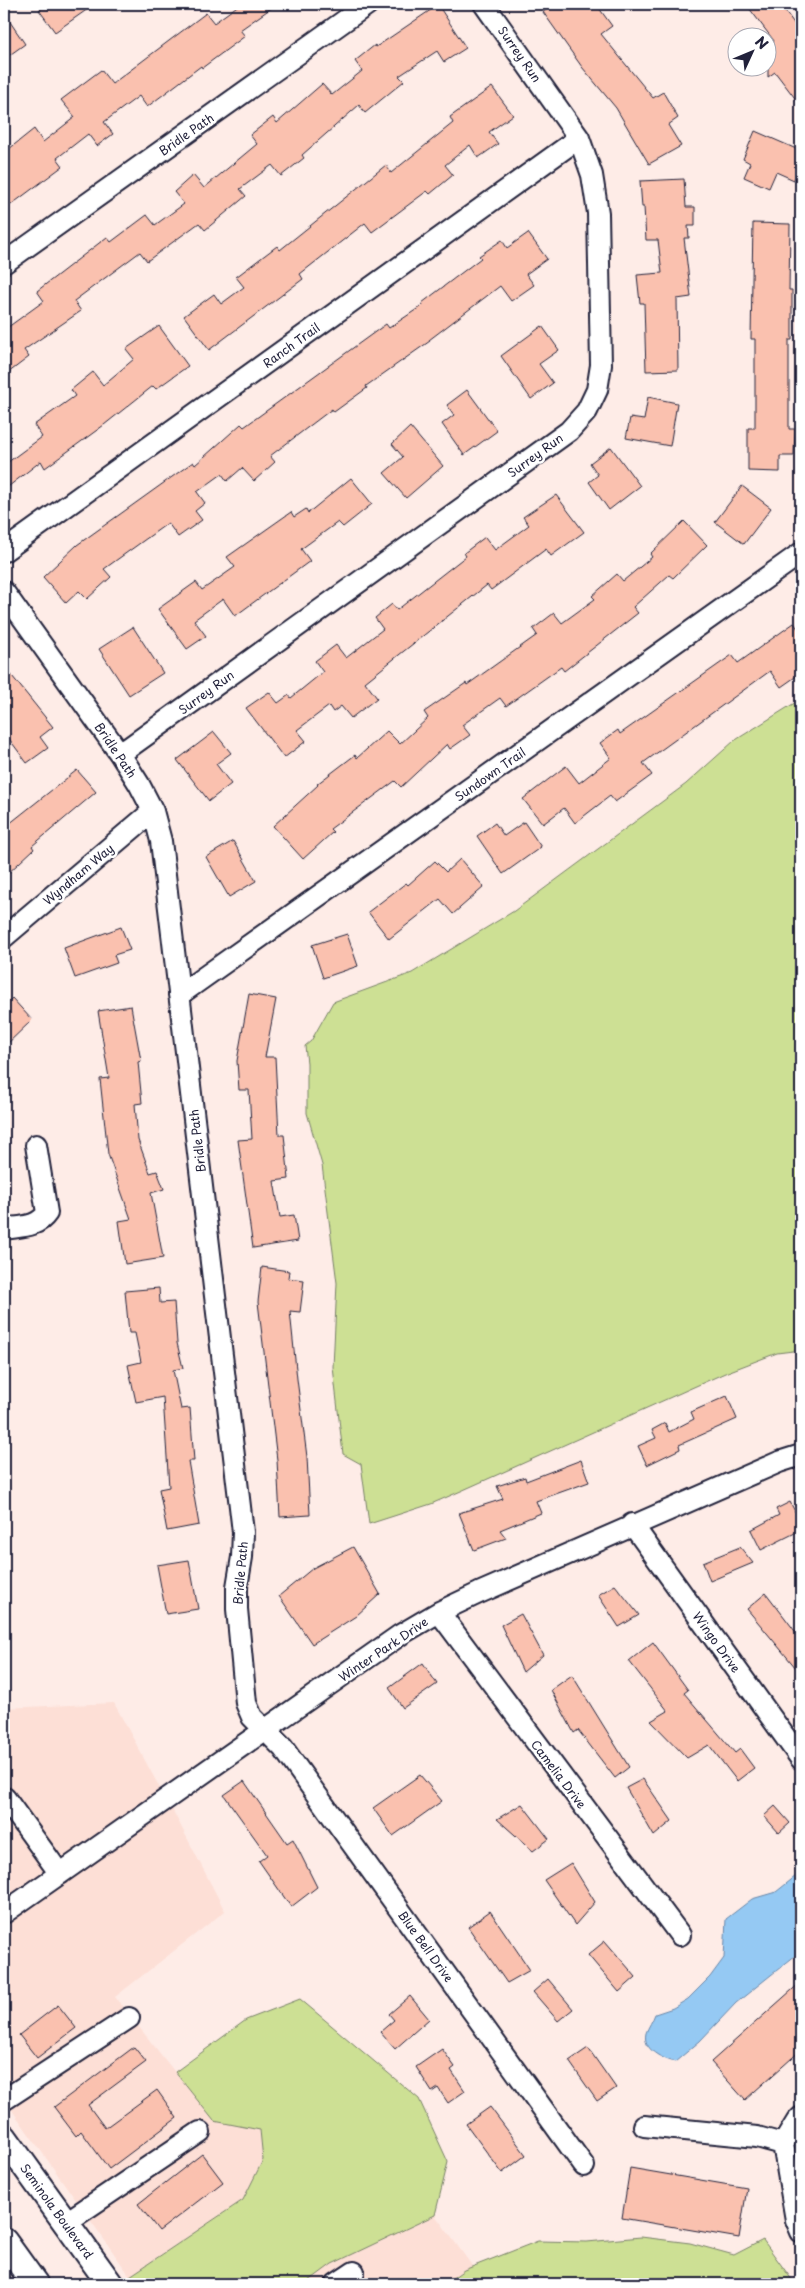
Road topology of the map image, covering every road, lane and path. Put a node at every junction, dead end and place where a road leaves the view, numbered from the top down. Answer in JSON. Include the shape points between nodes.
{"nodes":[{"id":1,"x":368,"y":4,"type":"edge"},
{"id":2,"x":484,"y":4,"type":"edge"},
{"id":3,"x":579,"y":138,"type":"junction"},
{"id":4,"x":4,"y":264,"type":"edge"},
{"id":5,"x":4,"y":551,"type":"edge"},
{"id":6,"x":801,"y":553,"type":"edge"},
{"id":7,"x":4,"y":592,"type":"edge"},
{"id":8,"x":120,"y":754,"type":"junction"},
{"id":9,"x":153,"y":811,"type":"junction"},
{"id":10,"x":4,"y":937,"type":"edge"},
{"id":11,"x":179,"y":995,"type":"junction"},
{"id":12,"x":36,"y":1144,"type":"dead end"},
{"id":13,"x":4,"y":1229,"type":"edge"},
{"id":14,"x":801,"y":1455,"type":"edge"},
{"id":15,"x":632,"y":1524,"type":"junction"},
{"id":16,"x":439,"y":1612,"type":"junction"},
{"id":17,"x":263,"y":1731,"type":"junction"},
{"id":18,"x":801,"y":1759,"type":"edge"},
{"id":19,"x":6,"y":1798,"type":"dead end"},
{"id":20,"x":60,"y":1874,"type":"junction"},
{"id":21,"x":4,"y":1913,"type":"edge"},
{"id":22,"x":680,"y":1935,"type":"dead end"},
{"id":23,"x":129,"y":2018,"type":"dead end"},
{"id":24,"x":4,"y":2100,"type":"edge"},
{"id":25,"x":801,"y":2117,"type":"edge"},
{"id":26,"x":644,"y":2126,"type":"dead end"},
{"id":27,"x":200,"y":2132,"type":"dead end"},
{"id":28,"x":4,"y":2137,"type":"edge"},
{"id":29,"x":783,"y":2144,"type":"junction"},
{"id":30,"x":584,"y":2166,"type":"dead end"},
{"id":31,"x":66,"y":2223,"type":"junction"},
{"id":32,"x":801,"y":2232,"type":"edge"},
{"id":33,"x":4,"y":2243,"type":"edge"},
{"id":34,"x":354,"y":2272,"type":"dead end"},
{"id":35,"x":35,"y":2284,"type":"edge"},
{"id":36,"x":110,"y":2284,"type":"edge"},
{"id":37,"x":336,"y":2284,"type":"edge"}],
"edges":[{"from":1,"to":4,"type":"street","name":"Bridle Path"},
{"from":2,"to":3,"type":"street","name":"Surrey Run"},
{"from":3,"to":5,"type":"street","name":"Ranch Trail"},
{"from":3,"to":8,"type":"street","name":"Surrey Run","via":[[592,175],[598,213],[601,365],[597,390],[588,411],[569,431]]},
{"from":6,"to":11,"type":"street","name":"Sundown Trail"},
{"from":7,"to":8,"type":"street","name":"Bridle Path"},
{"from":8,"to":9,"type":"street","name":"Bridle Path"},
{"from":9,"to":10,"type":"street","name":"Wyndham Way"},
{"from":9,"to":11,"type":"street","name":"Bridle Path","via":[[166,874]]},
{"from":11,"to":17,"type":"street","name":"Bridle Path","via":[[243,1532],[237,1609],[246,1703],[252,1718]]},
{"from":12,"to":13,"type":"street","via":[[47,1213],[34,1225]]},
{"from":14,"to":15,"type":"street","name":"Winter Park Drive"},
{"from":15,"to":16,"type":"street","name":"Winter Park Drive"},
{"from":15,"to":18,"type":"street","name":"Wingo Drive"},
{"from":16,"to":17,"type":"street","name":"Winter Park Drive","via":[[400,1635]]},
{"from":16,"to":22,"type":"street","name":"Camelia Drive"},
{"from":17,"to":20,"type":"street","name":"Winter Park Drive"},
{"from":17,"to":30,"type":"street","name":"Blue Bell Drive","via":[[283,1748]]},
{"from":19,"to":20,"type":"street"},
{"from":20,"to":21,"type":"street","name":"Winter Park Drive"},
{"from":23,"to":24,"type":"street"},
{"from":25,"to":29,"type":"street"},
{"from":26,"to":29,"type":"street","via":[[757,2136]]},
{"from":27,"to":31,"type":"street"},
{"from":28,"to":31,"type":"main road","name":"Seminola Boulevard"},
{"from":29,"to":32,"type":"street"},
{"from":31,"to":36,"type":"main road","name":"Seminola Boulevard"},
{"from":33,"to":35,"type":"main road"},
{"from":34,"to":37,"type":"street"}]}
